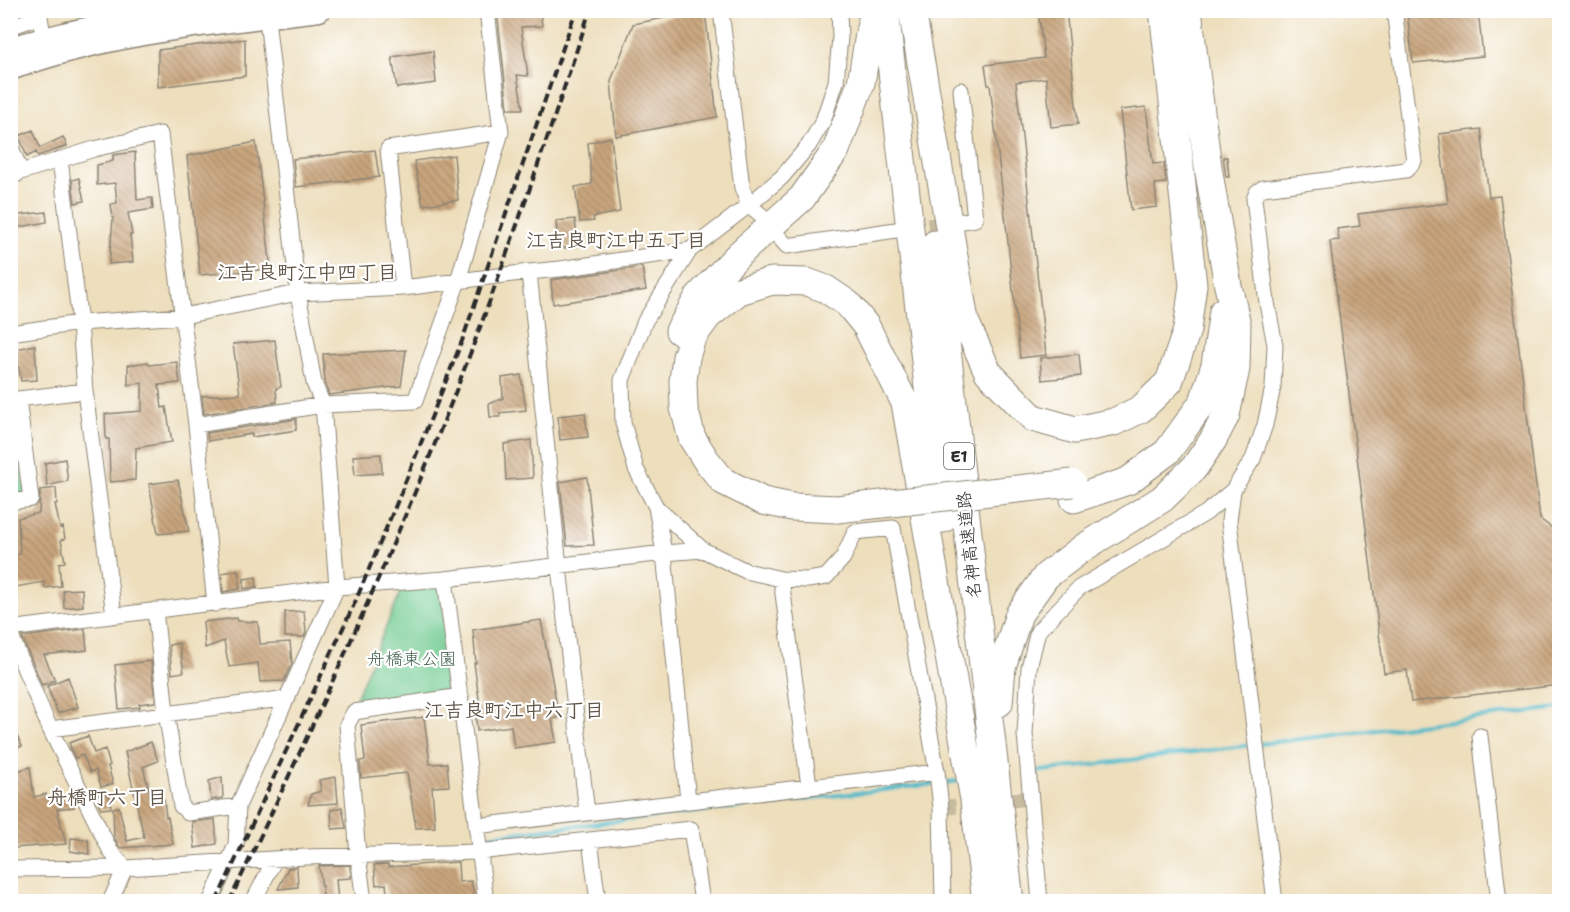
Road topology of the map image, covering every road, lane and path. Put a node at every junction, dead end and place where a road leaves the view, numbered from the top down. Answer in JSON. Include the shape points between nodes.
{"nodes":[{"id":1,"x":185,"y":10,"type":"edge"},
{"id":2,"x":319,"y":10,"type":"edge"},
{"id":3,"x":487,"y":10,"type":"edge"},
{"id":4,"x":721,"y":10,"type":"edge"},
{"id":5,"x":839,"y":10,"type":"edge"},
{"id":6,"x":873,"y":10,"type":"edge"},
{"id":7,"x":885,"y":10,"type":"edge"},
{"id":8,"x":910,"y":10,"type":"edge"},
{"id":9,"x":1163,"y":10,"type":"edge"},
{"id":10,"x":1188,"y":10,"type":"edge"},
{"id":11,"x":1394,"y":10,"type":"edge"},
{"id":12,"x":39,"y":14,"type":"edge"},
{"id":13,"x":266,"y":14,"type":"edge"},
{"id":14,"x":10,"y":27,"type":"edge"},
{"id":15,"x":10,"y":48,"type":"edge"},
{"id":16,"x":45,"y":49,"type":"junction"},
{"id":17,"x":10,"y":69,"type":"edge"},
{"id":18,"x":961,"y":90,"type":"dead end"},
{"id":19,"x":501,"y":132,"type":"junction"},
{"id":20,"x":10,"y":146,"type":"edge"},
{"id":21,"x":60,"y":159,"type":"junction"},
{"id":22,"x":16,"y":175,"type":"edge"},
{"id":23,"x":749,"y":206,"type":"junction"},
{"id":24,"x":766,"y":219,"type":"dead end"},
{"id":25,"x":963,"y":221,"type":"dead end"},
{"id":26,"x":896,"y":230,"type":"tunnel mouth"},
{"id":27,"x":779,"y":237,"type":"dead end"},
{"id":28,"x":690,"y":250,"type":"junction"},
{"id":29,"x":529,"y":272,"type":"junction"},
{"id":30,"x":458,"y":281,"type":"junction"},
{"id":31,"x":1193,"y":285,"type":"junction"},
{"id":32,"x":1228,"y":286,"type":"junction"},
{"id":33,"x":403,"y":288,"type":"junction"},
{"id":34,"x":298,"y":293,"type":"junction"},
{"id":35,"x":183,"y":316,"type":"junction"},
{"id":36,"x":80,"y":323,"type":"junction"},
{"id":37,"x":10,"y":333,"type":"edge"},
{"id":38,"x":85,"y":391,"type":"junction"},
{"id":39,"x":323,"y":405,"type":"junction"},
{"id":40,"x":196,"y":425,"type":"junction"},
{"id":41,"x":1233,"y":490,"type":"junction"},
{"id":42,"x":1073,"y":491,"type":"junction"},
{"id":43,"x":10,"y":502,"type":"edge"},
{"id":44,"x":656,"y":507,"type":"junction"},
{"id":45,"x":838,"y":517,"type":"junction"},
{"id":46,"x":703,"y":550,"type":"junction"},
{"id":47,"x":663,"y":553,"type":"junction"},
{"id":48,"x":559,"y":567,"type":"junction"},
{"id":49,"x":445,"y":579,"type":"junction"},
{"id":50,"x":782,"y":579,"type":"junction"},
{"id":51,"x":337,"y":587,"type":"junction"},
{"id":52,"x":214,"y":604,"type":"junction"},
{"id":53,"x":155,"y":610,"type":"junction"},
{"id":54,"x":114,"y":615,"type":"junction"},
{"id":55,"x":10,"y":629,"type":"edge"},
{"id":56,"x":10,"y":634,"type":"edge"},
{"id":57,"x":461,"y":696,"type":"junction"},
{"id":58,"x":288,"y":698,"type":"junction"},
{"id":59,"x":166,"y":712,"type":"junction"},
{"id":60,"x":50,"y":729,"type":"junction"},
{"id":61,"x":1480,"y":736,"type":"dead end"},
{"id":62,"x":937,"y":773,"type":"junction"},
{"id":63,"x":995,"y":776,"type":"junction"},
{"id":64,"x":809,"y":786,"type":"junction"},
{"id":65,"x":974,"y":800,"type":"junction"},
{"id":66,"x":688,"y":801,"type":"junction"},
{"id":67,"x":238,"y":806,"type":"junction"},
{"id":68,"x":584,"y":815,"type":"junction"},
{"id":69,"x":476,"y":826,"type":"junction"},
{"id":70,"x":587,"y":838,"type":"junction"},
{"id":71,"x":478,"y":852,"type":"junction"},
{"id":72,"x":358,"y":855,"type":"junction"},
{"id":73,"x":275,"y":859,"type":"junction"},
{"id":74,"x":229,"y":862,"type":"junction"},
{"id":75,"x":125,"y":868,"type":"junction"},
{"id":76,"x":10,"y":869,"type":"edge"},
{"id":77,"x":110,"y":902,"type":"edge"},
{"id":78,"x":210,"y":902,"type":"edge"},
{"id":79,"x":253,"y":902,"type":"edge"},
{"id":80,"x":364,"y":902,"type":"edge"},
{"id":81,"x":486,"y":902,"type":"edge"},
{"id":82,"x":598,"y":902,"type":"edge"},
{"id":83,"x":702,"y":902,"type":"edge"},
{"id":84,"x":943,"y":902,"type":"edge"},
{"id":85,"x":986,"y":902,"type":"edge"},
{"id":86,"x":1010,"y":902,"type":"edge"},
{"id":87,"x":1040,"y":902,"type":"edge"},
{"id":88,"x":1275,"y":902,"type":"edge"},
{"id":89,"x":1499,"y":902,"type":"edge"}],
"edges":[{"from":1,"to":16,"type":"main road","via":[[68,33]]},
{"from":2,"to":13,"type":"main road"},
{"from":3,"to":19,"type":"street"},
{"from":4,"to":23,"type":"street","via":[[742,188]]},
{"from":5,"to":23,"type":"street","via":[[836,82],[823,121],[782,177]]},
{"from":6,"to":45,"type":"highway","via":[[861,83],[836,150],[802,198],[699,296],[680,329],[666,374],[670,420],[678,444],[689,464],[710,487],[738,508],[782,524]]},
{"from":7,"to":65,"type":"highway","name":"名神高速道路","number":"E1"},
{"from":8,"to":31,"type":"highway","via":[[965,321],[988,372],[1033,418],[1075,430],[1114,423],[1142,409],[1169,382],[1187,330]]},
{"from":8,"to":63,"type":"highway","name":"名神高速道路","number":"E1"},
{"from":9,"to":31,"type":"highway"},
{"from":10,"to":32,"type":"highway"},
{"from":11,"to":41,"type":"street","via":[[1414,161],[1406,170],[1263,188],[1254,200],[1275,345],[1273,387],[1253,459]]},
{"from":12,"to":14,"type":"street"},
{"from":12,"to":16,"type":"street"},
{"from":13,"to":16,"type":"main road","via":[[163,29],[72,48]]},
{"from":13,"to":34,"type":"street"},
{"from":15,"to":16,"type":"main road"},
{"from":16,"to":17,"type":"main road"},
{"from":18,"to":25,"type":"street","via":[[975,219]]},
{"from":19,"to":30,"type":"street"},
{"from":19,"to":33,"type":"street","via":[[388,149]]},
{"from":20,"to":22,"type":"street"},
{"from":21,"to":22,"type":"street"},
{"from":21,"to":35,"type":"street","via":[[160,134]]},
{"from":21,"to":36,"type":"street"},
{"from":23,"to":24,"type":"street"},
{"from":23,"to":28,"type":"street"},
{"from":26,"to":27,"type":"street","via":[[787,246]]},
{"from":28,"to":29,"type":"street"},
{"from":28,"to":44,"type":"street","via":[[645,321],[622,380],[623,423],[636,469]]},
{"from":29,"to":30,"type":"street"},
{"from":29,"to":48,"type":"street"},
{"from":30,"to":33,"type":"street"},
{"from":30,"to":39,"type":"street","via":[[416,401]]},
{"from":31,"to":42,"type":"highway","via":[[1204,338],[1193,387],[1149,450]]},
{"from":32,"to":42,"type":"highway","via":[[1215,365],[1203,402],[1167,452],[1128,481]]},
{"from":32,"to":63,"type":"highway","via":[[1237,324],[1236,369],[1226,415],[1194,468],[1162,499],[1046,576],[1019,614],[1002,667]]},
{"from":33,"to":34,"type":"street"},
{"from":34,"to":35,"type":"street"},
{"from":34,"to":39,"type":"street","via":[[314,383]]},
{"from":35,"to":36,"type":"street"},
{"from":35,"to":40,"type":"street"},
{"from":36,"to":37,"type":"street"},
{"from":36,"to":38,"type":"street"},
{"from":38,"to":43,"type":"street","via":[[18,399],[31,499]]},
{"from":38,"to":54,"type":"street"},
{"from":39,"to":40,"type":"street"},
{"from":39,"to":51,"type":"street"},
{"from":40,"to":52,"type":"street"},
{"from":41,"to":87,"type":"street","via":[[1206,513],[1079,588],[1038,631],[1029,668],[1025,734]]},
{"from":41,"to":88,"type":"street","via":[[1229,521]]},
{"from":42,"to":45,"type":"highway"},
{"from":44,"to":46,"type":"street"},
{"from":44,"to":47,"type":"street"},
{"from":45,"to":65,"type":"highway","via":[[763,501],[723,481],[692,438],[684,408],[683,381],[692,338],[708,315],[739,291],[772,281],[807,282],[826,289],[848,304],[866,326],[905,403]]},
{"from":46,"to":47,"type":"street"},
{"from":46,"to":50,"type":"street","via":[[746,571]]},
{"from":47,"to":48,"type":"street"},
{"from":47,"to":66,"type":"street"},
{"from":48,"to":49,"type":"street"},
{"from":48,"to":68,"type":"street"},
{"from":49,"to":51,"type":"street"},
{"from":49,"to":57,"type":"street"},
{"from":50,"to":62,"type":"street","via":[[826,577],[843,558],[855,532],[893,528]]},
{"from":50,"to":64,"type":"street"},
{"from":51,"to":52,"type":"street"},
{"from":51,"to":58,"type":"street"},
{"from":52,"to":53,"type":"street"},
{"from":53,"to":54,"type":"street"},
{"from":53,"to":59,"type":"street"},
{"from":54,"to":55,"type":"street"},
{"from":56,"to":60,"type":"street"},
{"from":57,"to":69,"type":"street"},
{"from":57,"to":72,"type":"street","via":[[354,712],[347,725]]},
{"from":58,"to":59,"type":"street"},
{"from":58,"to":67,"type":"street"},
{"from":59,"to":60,"type":"street"},
{"from":59,"to":67,"type":"street","via":[[181,806],[188,813]]},
{"from":60,"to":75,"type":"street","via":[[111,852]]},
{"from":61,"to":89,"type":"street"},
{"from":62,"to":64,"type":"street"},
{"from":62,"to":84,"type":"street"},
{"from":63,"to":86,"type":"highway","name":"名神高速道路","number":"E1"},
{"from":64,"to":66,"type":"street"},
{"from":65,"to":85,"type":"highway","name":"名神高速道路","number":"E1"},
{"from":66,"to":68,"type":"street"},
{"from":67,"to":74,"type":"street","via":[[236,845]]},
{"from":68,"to":69,"type":"street"},
{"from":68,"to":70,"type":"street"},
{"from":69,"to":71,"type":"street"},
{"from":70,"to":71,"type":"street"},
{"from":70,"to":82,"type":"street"},
{"from":70,"to":83,"type":"street","via":[[691,829]]},
{"from":71,"to":72,"type":"street"},
{"from":71,"to":81,"type":"street"},
{"from":72,"to":73,"type":"street"},
{"from":72,"to":80,"type":"street"},
{"from":73,"to":74,"type":"street"},
{"from":73,"to":79,"type":"street"},
{"from":74,"to":75,"type":"street"},
{"from":74,"to":78,"type":"street"},
{"from":75,"to":76,"type":"street"},
{"from":75,"to":77,"type":"street"}]}
